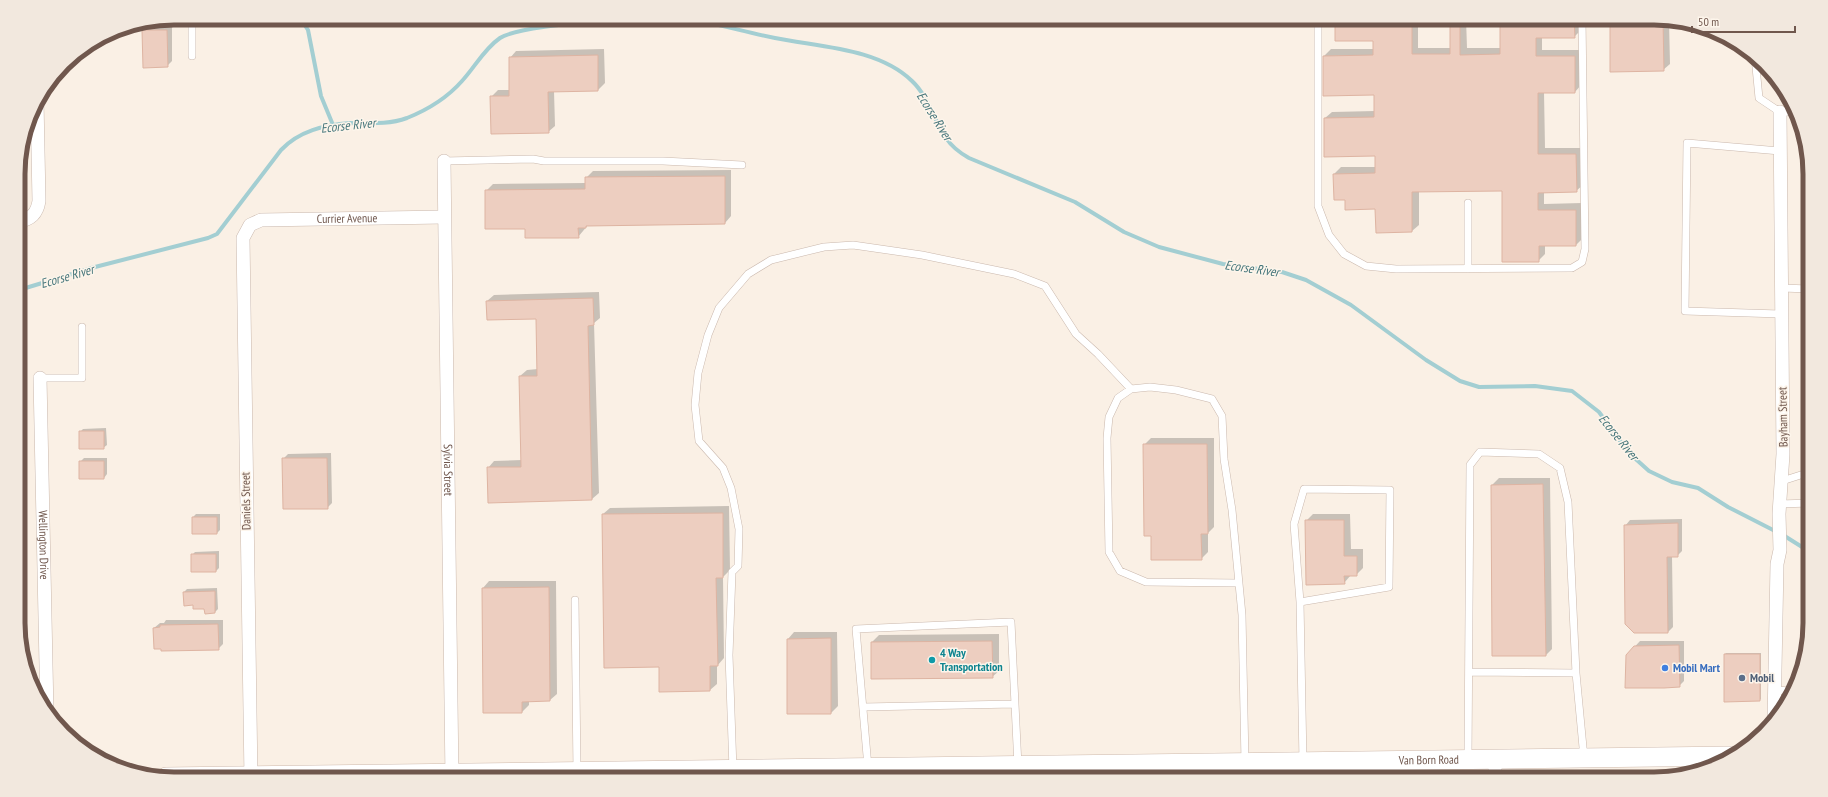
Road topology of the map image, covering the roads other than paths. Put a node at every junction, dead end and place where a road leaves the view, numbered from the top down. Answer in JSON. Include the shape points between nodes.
{"nodes":[{"id":1,"x":192,"y":25,"type":"edge"},
{"id":2,"x":1318,"y":25,"type":"edge"},
{"id":3,"x":1582,"y":25,"type":"edge"},
{"id":4,"x":192,"y":56,"type":"dead end"},
{"id":5,"x":1756,"y":66,"type":"edge"},
{"id":6,"x":1780,"y":112,"type":"junction"},
{"id":7,"x":1790,"y":112,"type":"edge"},
{"id":8,"x":37,"y":114,"type":"edge"},
{"id":9,"x":1780,"y":151,"type":"junction"},
{"id":10,"x":444,"y":161,"type":"joint"},
{"id":11,"x":742,"y":165,"type":"dead end"},
{"id":12,"x":1468,"y":203,"type":"dead end"},
{"id":13,"x":444,"y":217,"type":"junction"},
{"id":14,"x":25,"y":221,"type":"edge"},
{"id":15,"x":250,"y":225,"type":"joint"},
{"id":16,"x":1468,"y":269,"type":"junction"},
{"id":17,"x":1782,"y":288,"type":"junction"},
{"id":18,"x":1803,"y":289,"type":"edge"},
{"id":19,"x":1782,"y":314,"type":"junction"},
{"id":20,"x":82,"y":327,"type":"dead end"},
{"id":21,"x":40,"y":378,"type":"joint"},
{"id":22,"x":1131,"y":390,"type":"junction"},
{"id":23,"x":1803,"y":474,"type":"edge"},
{"id":24,"x":1782,"y":481,"type":"junction"},
{"id":25,"x":1803,"y":504,"type":"edge"},
{"id":26,"x":1780,"y":509,"type":"junction"},
{"id":27,"x":1238,"y":583,"type":"junction"},
{"id":28,"x":575,"y":600,"type":"dead end"},
{"id":29,"x":1300,"y":602,"type":"junction"},
{"id":30,"x":1469,"y":672,"type":"junction"},
{"id":31,"x":1576,"y":673,"type":"junction"},
{"id":32,"x":1774,"y":690,"type":"junction"},
{"id":33,"x":1787,"y":691,"type":"edge"},
{"id":34,"x":47,"y":700,"type":"edge"},
{"id":35,"x":1015,"y":704,"type":"junction"},
{"id":36,"x":863,"y":707,"type":"junction"},
{"id":37,"x":1774,"y":711,"type":"edge"},
{"id":38,"x":1721,"y":756,"type":"edge"},
{"id":39,"x":1584,"y":758,"type":"junction"},
{"id":40,"x":1495,"y":759,"type":"junction"},
{"id":41,"x":1468,"y":760,"type":"junction"},
{"id":42,"x":1018,"y":766,"type":"junction"},
{"id":43,"x":1233,"y":768,"type":"edge"},
{"id":44,"x":1292,"y":768,"type":"edge"},
{"id":45,"x":733,"y":770,"type":"junction"},
{"id":46,"x":1186,"y":771,"type":"edge"},
{"id":47,"x":251,"y":772,"type":"edge"},
{"id":48,"x":452,"y":772,"type":"edge"},
{"id":49,"x":577,"y":772,"type":"edge"},
{"id":50,"x":705,"y":772,"type":"edge"},
{"id":51,"x":823,"y":772,"type":"edge"},
{"id":52,"x":868,"y":772,"type":"edge"},
{"id":53,"x":889,"y":772,"type":"edge"},
{"id":54,"x":1078,"y":772,"type":"edge"},
{"id":55,"x":1494,"y":772,"type":"edge"}],
"edges":[{"from":1,"to":4,"type":"lane"},
{"from":2,"to":16,"type":"lane","via":[[1318,206],[1329,235],[1344,254],[1366,266],[1396,269]]},
{"from":3,"to":16,"type":"lane","via":[[1585,249],[1582,262],[1572,268]]},
{"from":5,"to":6,"type":"lane","via":[[1759,98]]},
{"from":6,"to":7,"type":"lane"},
{"from":6,"to":9,"type":"street","name":"Bayham Street"},
{"from":8,"to":14,"type":"street","via":[[39,201],[38,209]]},
{"from":9,"to":17,"type":"street","name":"Bayham Street"},
{"from":9,"to":19,"type":"lane","via":[[1686,143],[1685,311]]},
{"from":10,"to":11,"type":"lane","via":[[533,159]]},
{"from":10,"to":13,"type":"street","name":"Sylvia Street"},
{"from":12,"to":16,"type":"lane"},
{"from":13,"to":15,"type":"street","name":"Currier Avenue","via":[[261,220]]},
{"from":13,"to":48,"type":"street","name":"Sylvia Street"},
{"from":15,"to":47,"type":"street","name":"Daniels Street","via":[[243,238]]},
{"from":17,"to":18,"type":"lane"},
{"from":17,"to":19,"type":"street","name":"Bayham Street"},
{"from":19,"to":24,"type":"street","name":"Bayham Street"},
{"from":20,"to":21,"type":"lane","via":[[82,378]]},
{"from":21,"to":34,"type":"street","name":"Wellington Drive"},
{"from":22,"to":27,"type":"lane","via":[[1150,387],[1170,389],[1212,399],[1222,416],[1224,459],[1232,510]]},
{"from":22,"to":27,"type":"lane","via":[[1118,398],[1108,417],[1109,552],[1120,571],[1146,582]]},
{"from":22,"to":45,"type":"lane","via":[[1076,334],[1045,286],[1014,274],[922,255],[853,246],[824,247],[792,254],[771,260],[748,274],[719,308],[708,335],[698,372],[695,405],[699,441],[723,468],[739,529],[738,566],[732,572],[729,655]]},
{"from":23,"to":24,"type":"lane"},
{"from":24,"to":26,"type":"street","name":"Bayham Street"},
{"from":25,"to":26,"type":"lane"},
{"from":26,"to":32,"type":"street","name":"Bayham Street"},
{"from":27,"to":43,"type":"lane","via":[[1242,615]]},
{"from":28,"to":49,"type":"lane"},
{"from":29,"to":29,"type":"lane","via":[[1389,587],[1390,490],[1304,489],[1294,524]]},
{"from":29,"to":44,"type":"lane"},
{"from":30,"to":31,"type":"lane"},
{"from":30,"to":31,"type":"lane","via":[[1470,465],[1480,452],[1539,454],[1560,468],[1568,502]]},
{"from":30,"to":41,"type":"lane"},
{"from":31,"to":39,"type":"lane"},
{"from":32,"to":33,"type":"lane"},
{"from":32,"to":37,"type":"street","name":"Bayham Street"},
{"from":35,"to":36,"type":"lane"},
{"from":35,"to":36,"type":"lane","via":[[1011,622],[856,629]]},
{"from":35,"to":42,"type":"lane"},
{"from":36,"to":52,"type":"lane"},
{"from":38,"to":39,"type":"main road","name":"Van Born Road"},
{"from":39,"to":40,"type":"main road","name":"Van Born Road"},
{"from":40,"to":41,"type":"main road","name":"Van Born Road"},
{"from":40,"to":55,"type":"street"},
{"from":41,"to":44,"type":"main road","name":"Van Born Road"},
{"from":42,"to":53,"type":"main road","name":"Van Born Road"},
{"from":42,"to":54,"type":"main road","name":"Van Born Road"},
{"from":43,"to":44,"type":"main road","name":"Van Born Road"},
{"from":43,"to":46,"type":"main road","name":"Van Born Road"},
{"from":45,"to":50,"type":"main road","name":"Van Born Road"},
{"from":45,"to":51,"type":"main road","name":"Van Born Road"},
{"from":46,"to":54,"type":"main road","name":"Van Born Road"}]}
